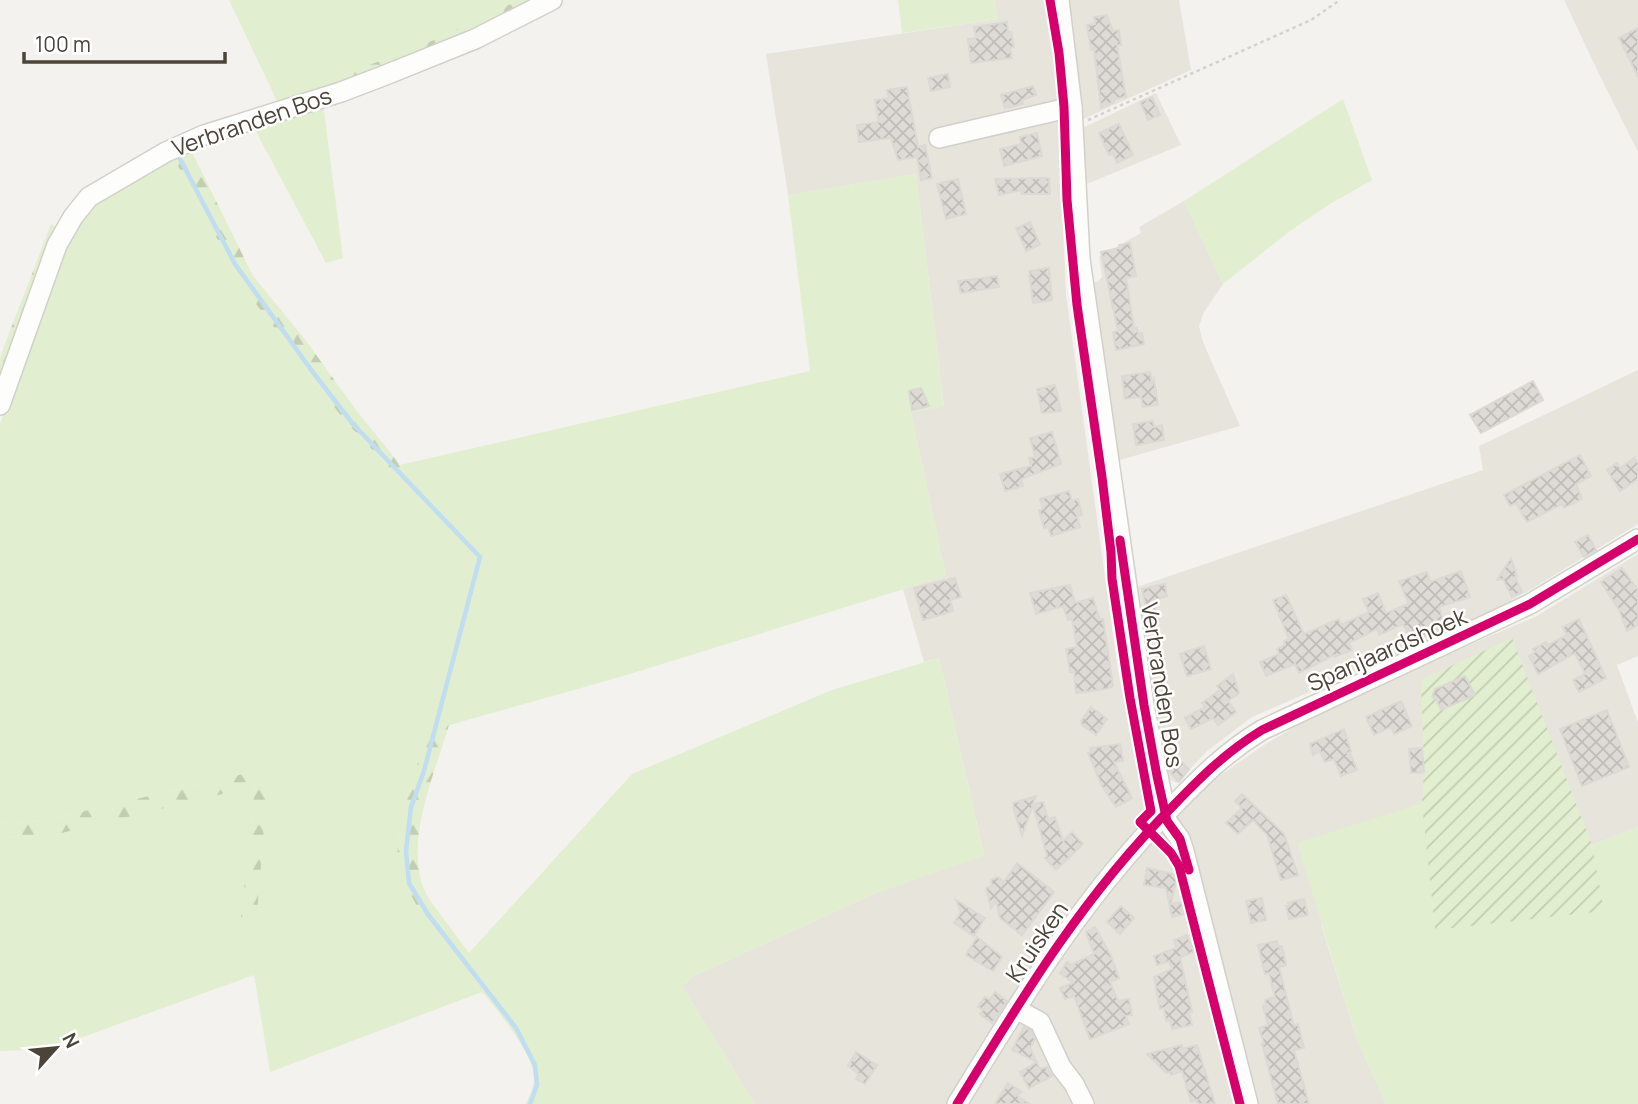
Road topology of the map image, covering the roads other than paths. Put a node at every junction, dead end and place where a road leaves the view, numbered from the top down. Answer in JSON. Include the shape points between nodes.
{"nodes":[{"id":1,"x":552,"y":0,"type":"edge"},
{"id":2,"x":1059,"y":0,"type":"edge"},
{"id":3,"x":1072,"y":115,"type":"junction"},
{"id":4,"x":939,"y":138,"type":"dead end"},
{"id":5,"x":0,"y":405,"type":"edge"},
{"id":6,"x":1638,"y":539,"type":"edge"},
{"id":7,"x":1165,"y":813,"type":"junction"},
{"id":8,"x":1016,"y":1009,"type":"junction"},
{"id":9,"x":957,"y":1104,"type":"edge"},
{"id":10,"x":1084,"y":1104,"type":"edge"},
{"id":11,"x":1248,"y":1104,"type":"edge"}],
"edges":[{"from":1,"to":5,"type":"street","name":"Verbranden Bos","via":[[372,80],[204,135],[89,197],[57,245]]},
{"from":2,"to":3,"type":"street","name":"Verbranden Bos"},
{"from":3,"to":4,"type":"street"},
{"from":3,"to":7,"type":"street","name":"Verbranden Bos","via":[[1088,323],[1144,705]]},
{"from":6,"to":7,"type":"street","name":"Spanjaardshoek","via":[[1531,604],[1262,730],[1223,755]]},
{"from":7,"to":8,"type":"street","name":"Kruisken","via":[[1086,904]]},
{"from":7,"to":11,"type":"street","via":[[1184,851]]},
{"from":8,"to":9,"type":"street","name":"Kruisken"},
{"from":8,"to":10,"type":"street","via":[[1040,1022]]}]}
